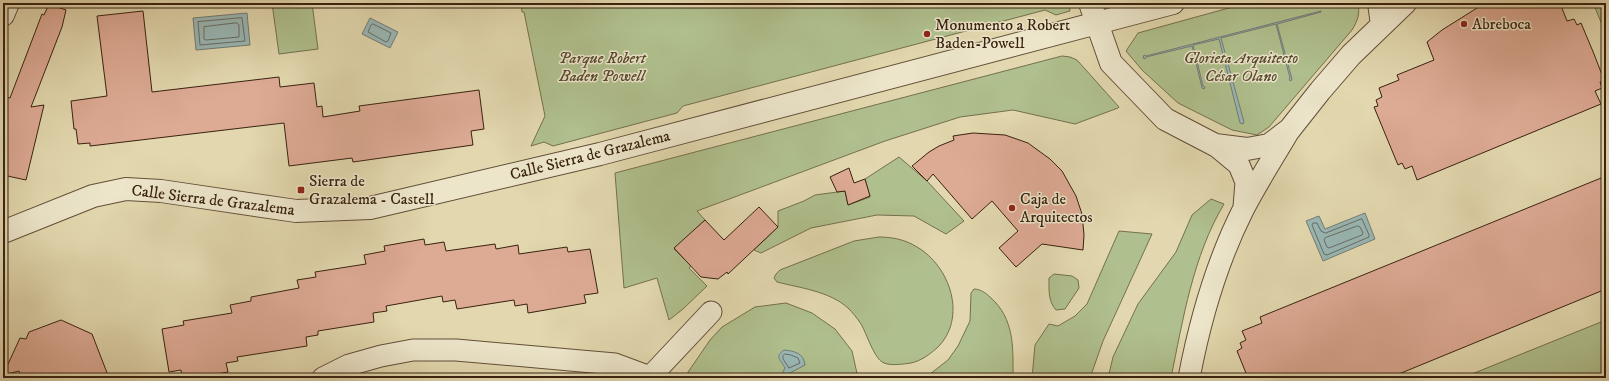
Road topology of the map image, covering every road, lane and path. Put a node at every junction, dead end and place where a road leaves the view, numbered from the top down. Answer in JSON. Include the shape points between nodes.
{"nodes":[{"id":1,"x":8,"y":3,"type":"edge"},
{"id":2,"x":1173,"y":3,"type":"edge"},
{"id":3,"x":1379,"y":3,"type":"edge"},
{"id":4,"x":1405,"y":3,"type":"edge"},
{"id":5,"x":1093,"y":13,"type":"edge"},
{"id":6,"x":3,"y":16,"type":"edge"},
{"id":7,"x":1382,"y":25,"type":"junction"},
{"id":8,"x":1290,"y":129,"type":"junction"},
{"id":9,"x":1215,"y":145,"type":"junction"},
{"id":10,"x":1244,"y":207,"type":"junction"},
{"id":11,"x":3,"y":232,"type":"edge"},
{"id":12,"x":711,"y":312,"type":"dead end"},
{"id":13,"x":323,"y":378,"type":"edge"},
{"id":14,"x":650,"y":378,"type":"edge"},
{"id":15,"x":1189,"y":378,"type":"edge"}],
"edges":[{"from":1,"to":6,"type":"street"},
{"from":2,"to":5,"type":"street","name":"Calle Sierra de Grazalema"},
{"from":3,"to":7,"type":"street"},
{"from":4,"to":7,"type":"street"},
{"from":5,"to":9,"type":"street","via":[[1111,63],[1165,119]]},
{"from":5,"to":11,"type":"street","name":"Calle Sierra de Grazalema","via":[[600,154],[370,208],[296,210],[161,191],[126,189],[93,196]]},
{"from":7,"to":8,"type":"street","via":[[1351,55]]},
{"from":8,"to":9,"type":"street","via":[[1269,145],[1247,149]]},
{"from":8,"to":10,"type":"street"},
{"from":9,"to":10,"type":"street","via":[[1239,165],[1246,182]]},
{"from":10,"to":15,"type":"street","via":[[1216,273],[1196,342]]},
{"from":12,"to":14,"type":"street"},
{"from":13,"to":14,"type":"street","via":[[350,365],[380,356],[413,350],[456,350],[615,364]]}]}
